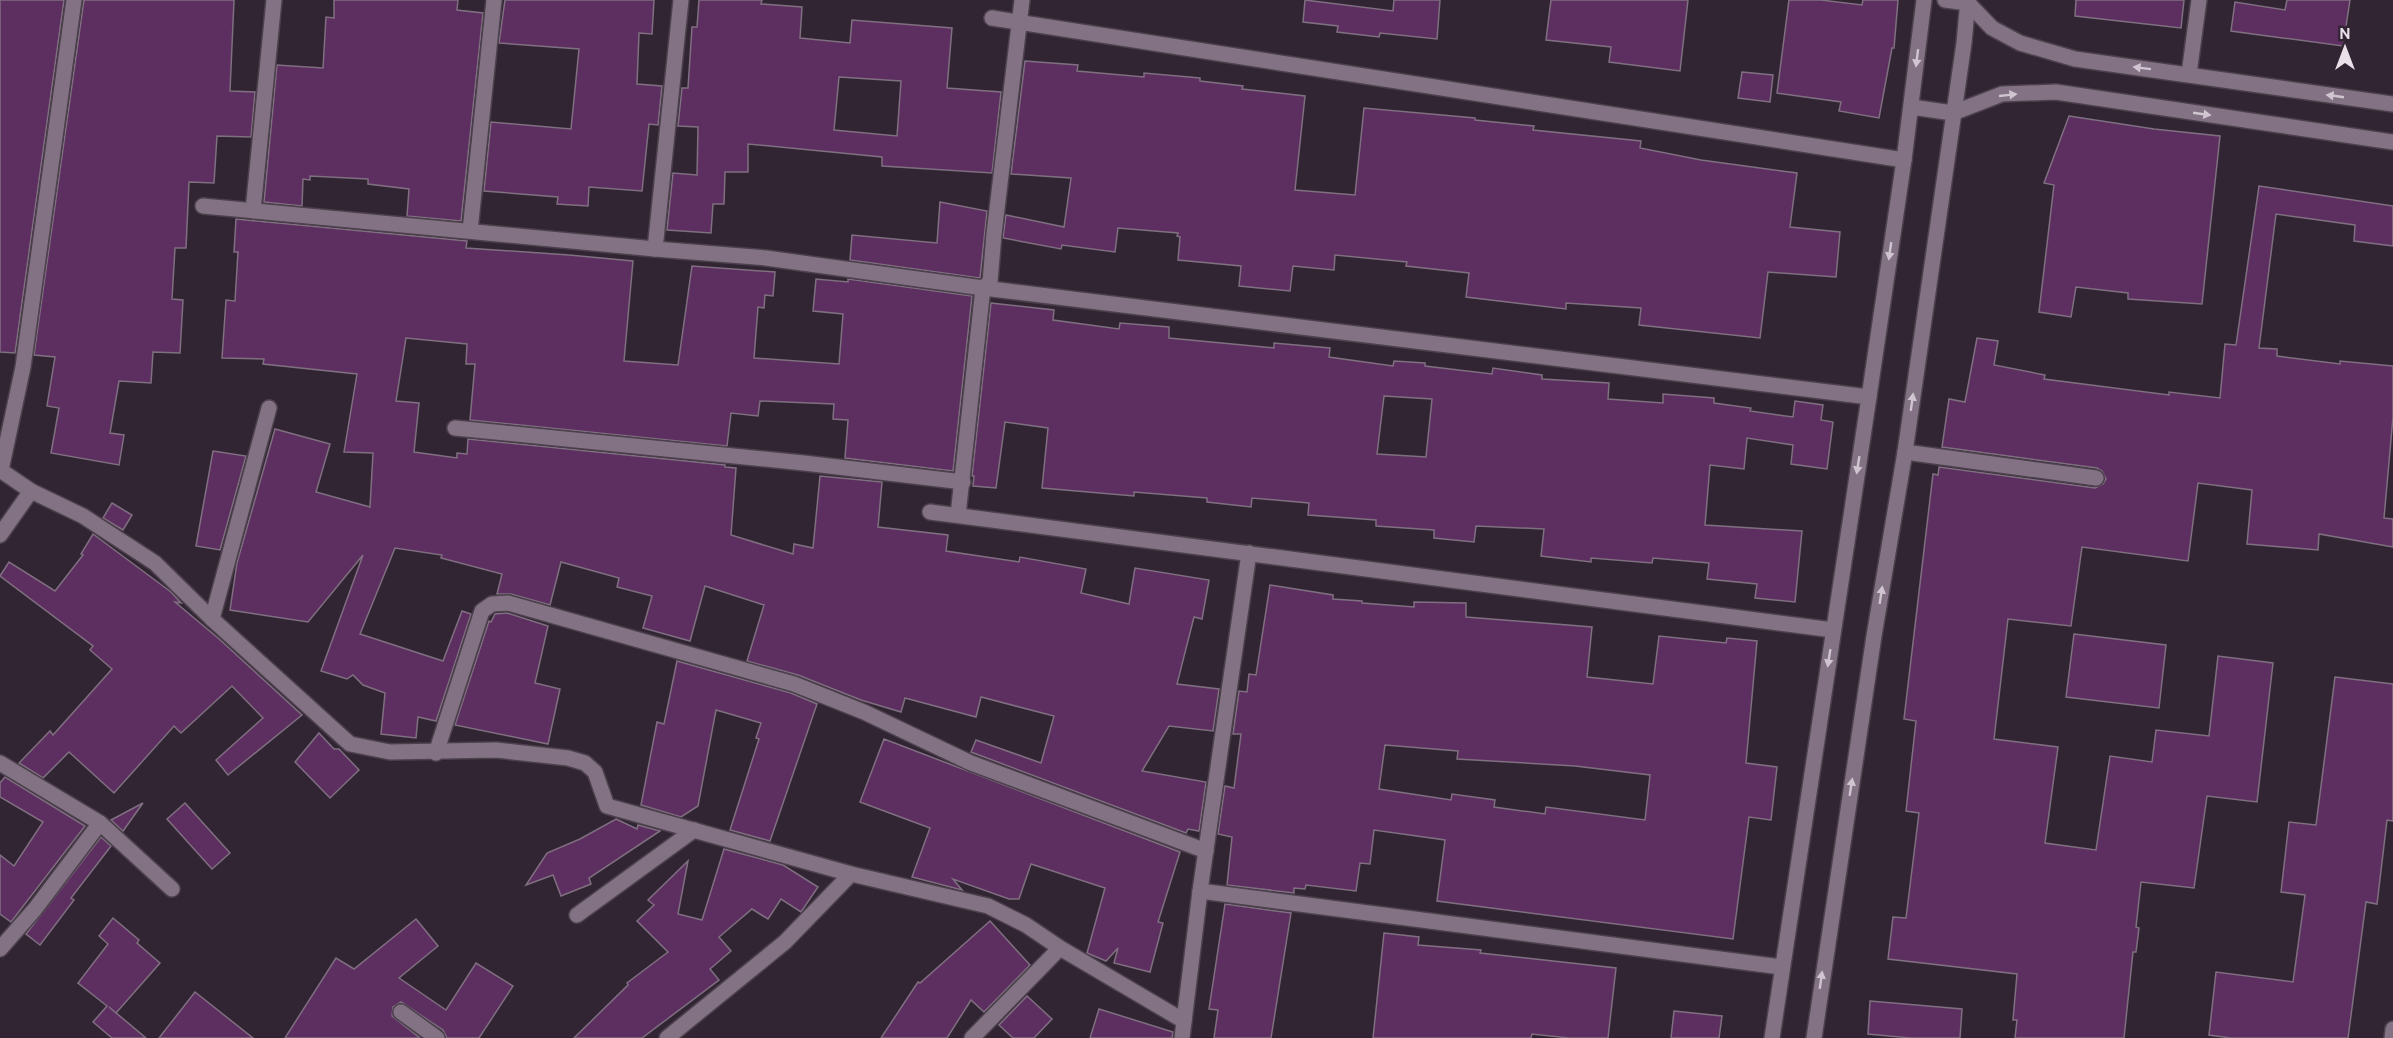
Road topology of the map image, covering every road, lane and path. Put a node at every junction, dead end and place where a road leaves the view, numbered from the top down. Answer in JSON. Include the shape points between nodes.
{"nodes":[{"id":1,"x":74,"y":0,"type":"edge"},
{"id":2,"x":274,"y":0,"type":"edge"},
{"id":3,"x":494,"y":0,"type":"edge"},
{"id":4,"x":681,"y":0,"type":"edge"},
{"id":5,"x":1022,"y":0,"type":"edge"},
{"id":6,"x":1924,"y":0,"type":"edge"},
{"id":7,"x":1945,"y":0,"type":"edge"},
{"id":8,"x":2199,"y":0,"type":"edge"},
{"id":9,"x":1968,"y":2,"type":"edge"},
{"id":10,"x":992,"y":18,"type":"dead end"},
{"id":11,"x":1019,"y":23,"type":"junction"},
{"id":12,"x":2189,"y":74,"type":"junction"},
{"id":13,"x":2393,"y":104,"type":"edge"},
{"id":14,"x":1911,"y":107,"type":"junction"},
{"id":15,"x":1953,"y":112,"type":"junction"},
{"id":16,"x":2393,"y":142,"type":"edge"},
{"id":17,"x":1904,"y":160,"type":"junction"},
{"id":18,"x":203,"y":206,"type":"dead end"},
{"id":19,"x":253,"y":211,"type":"junction"},
{"id":20,"x":470,"y":231,"type":"junction"},
{"id":21,"x":655,"y":249,"type":"junction"},
{"id":22,"x":984,"y":288,"type":"junction"},
{"id":23,"x":1869,"y":397,"type":"junction"},
{"id":24,"x":268,"y":408,"type":"dead end"},
{"id":25,"x":455,"y":428,"type":"dead end"},
{"id":26,"x":1905,"y":452,"type":"junction"},
{"id":27,"x":0,"y":470,"type":"edge"},
{"id":28,"x":2096,"y":478,"type":"dead end"},
{"id":29,"x":963,"y":482,"type":"junction"},
{"id":30,"x":31,"y":491,"type":"junction"},
{"id":31,"x":930,"y":512,"type":"dead end"},
{"id":32,"x":958,"y":516,"type":"junction"},
{"id":33,"x":0,"y":535,"type":"edge"},
{"id":34,"x":1249,"y":553,"type":"junction"},
{"id":35,"x":212,"y":619,"type":"junction"},
{"id":36,"x":1833,"y":630,"type":"junction"},
{"id":37,"x":436,"y":753,"type":"junction"},
{"id":38,"x":0,"y":763,"type":"edge"},
{"id":39,"x":100,"y":823,"type":"junction"},
{"id":40,"x":694,"y":830,"type":"junction"},
{"id":41,"x":1206,"y":852,"type":"junction"},
{"id":42,"x":851,"y":874,"type":"junction"},
{"id":43,"x":172,"y":889,"type":"dead end"},
{"id":44,"x":1200,"y":891,"type":"junction"},
{"id":45,"x":577,"y":915,"type":"dead end"},
{"id":46,"x":1060,"y":948,"type":"junction"},
{"id":47,"x":0,"y":949,"type":"edge"},
{"id":48,"x":1781,"y":967,"type":"junction"},
{"id":49,"x":401,"y":1012,"type":"dead end"},
{"id":50,"x":1184,"y":1021,"type":"junction"},
{"id":51,"x":2393,"y":1029,"type":"edge"},
{"id":52,"x":437,"y":1038,"type":"edge"},
{"id":53,"x":667,"y":1038,"type":"edge"},
{"id":54,"x":972,"y":1038,"type":"edge"},
{"id":55,"x":1182,"y":1038,"type":"edge"},
{"id":56,"x":1772,"y":1038,"type":"edge"},
{"id":57,"x":1814,"y":1038,"type":"edge"},
{"id":58,"x":2392,"y":1038,"type":"edge"}],
"edges":[{"from":1,"to":27,"type":"street","via":[[23,367]]},
{"from":2,"to":19,"type":"street"},
{"from":3,"to":20,"type":"street"},
{"from":4,"to":21,"type":"street"},
{"from":5,"to":11,"type":"street"},
{"from":6,"to":14,"type":"street","one_way":true},
{"from":7,"to":9,"type":"street"},
{"from":8,"to":12,"type":"street"},
{"from":12,"to":9,"type":"street","one_way":true,"via":[[2075,60],[2020,43],[1992,28]]},
{"from":9,"to":15,"type":"street"},
{"from":10,"to":11,"type":"street"},
{"from":11,"to":17,"type":"street"},
{"from":11,"to":22,"type":"street","via":[[990,282]]},
{"from":13,"to":12,"type":"street","one_way":true},
{"from":14,"to":15,"type":"street"},
{"from":14,"to":17,"type":"street"},
{"from":15,"to":16,"type":"street","one_way":true,"via":[[2002,94],[2056,92]]},
{"from":26,"to":15,"type":"street","one_way":true},
{"from":17,"to":23,"type":"street","one_way":true},
{"from":18,"to":19,"type":"street"},
{"from":19,"to":20,"type":"street"},
{"from":20,"to":21,"type":"street"},
{"from":21,"to":22,"type":"street","via":[[766,258]]},
{"from":22,"to":23,"type":"street"},
{"from":22,"to":29,"type":"street"},
{"from":23,"to":36,"type":"street","one_way":true},
{"from":24,"to":35,"type":"street"},
{"from":25,"to":29,"type":"street"},
{"from":26,"to":28,"type":"street"},
{"from":57,"to":26,"type":"street","one_way":true},
{"from":27,"to":30,"type":"street"},
{"from":29,"to":32,"type":"street"},
{"from":30,"to":33,"type":"street"},
{"from":30,"to":35,"type":"street","via":[[83,516],[155,563]]},
{"from":31,"to":32,"type":"street"},
{"from":32,"to":34,"type":"street"},
{"from":34,"to":36,"type":"street"},
{"from":34,"to":41,"type":"street"},
{"from":35,"to":37,"type":"street","via":[[350,744],[377,751]]},
{"from":36,"to":48,"type":"street","one_way":true},
{"from":37,"to":40,"type":"street","via":[[496,750],[585,763],[595,772],[607,806]]},
{"from":37,"to":41,"type":"street","via":[[482,611],[492,604],[508,603],[794,684],[971,763]]},
{"from":38,"to":39,"type":"street"},
{"from":39,"to":43,"type":"street"},
{"from":39,"to":47,"type":"street"},
{"from":40,"to":42,"type":"street"},
{"from":40,"to":45,"type":"street"},
{"from":41,"to":44,"type":"street"},
{"from":42,"to":46,"type":"street","via":[[988,906]]},
{"from":42,"to":53,"type":"street","via":[[785,942]]},
{"from":44,"to":48,"type":"street"},
{"from":44,"to":50,"type":"street"},
{"from":46,"to":50,"type":"street"},
{"from":46,"to":54,"type":"street"},
{"from":48,"to":56,"type":"street"},
{"from":49,"to":52,"type":"street"},
{"from":50,"to":55,"type":"street"},
{"from":51,"to":58,"type":"street"}]}
